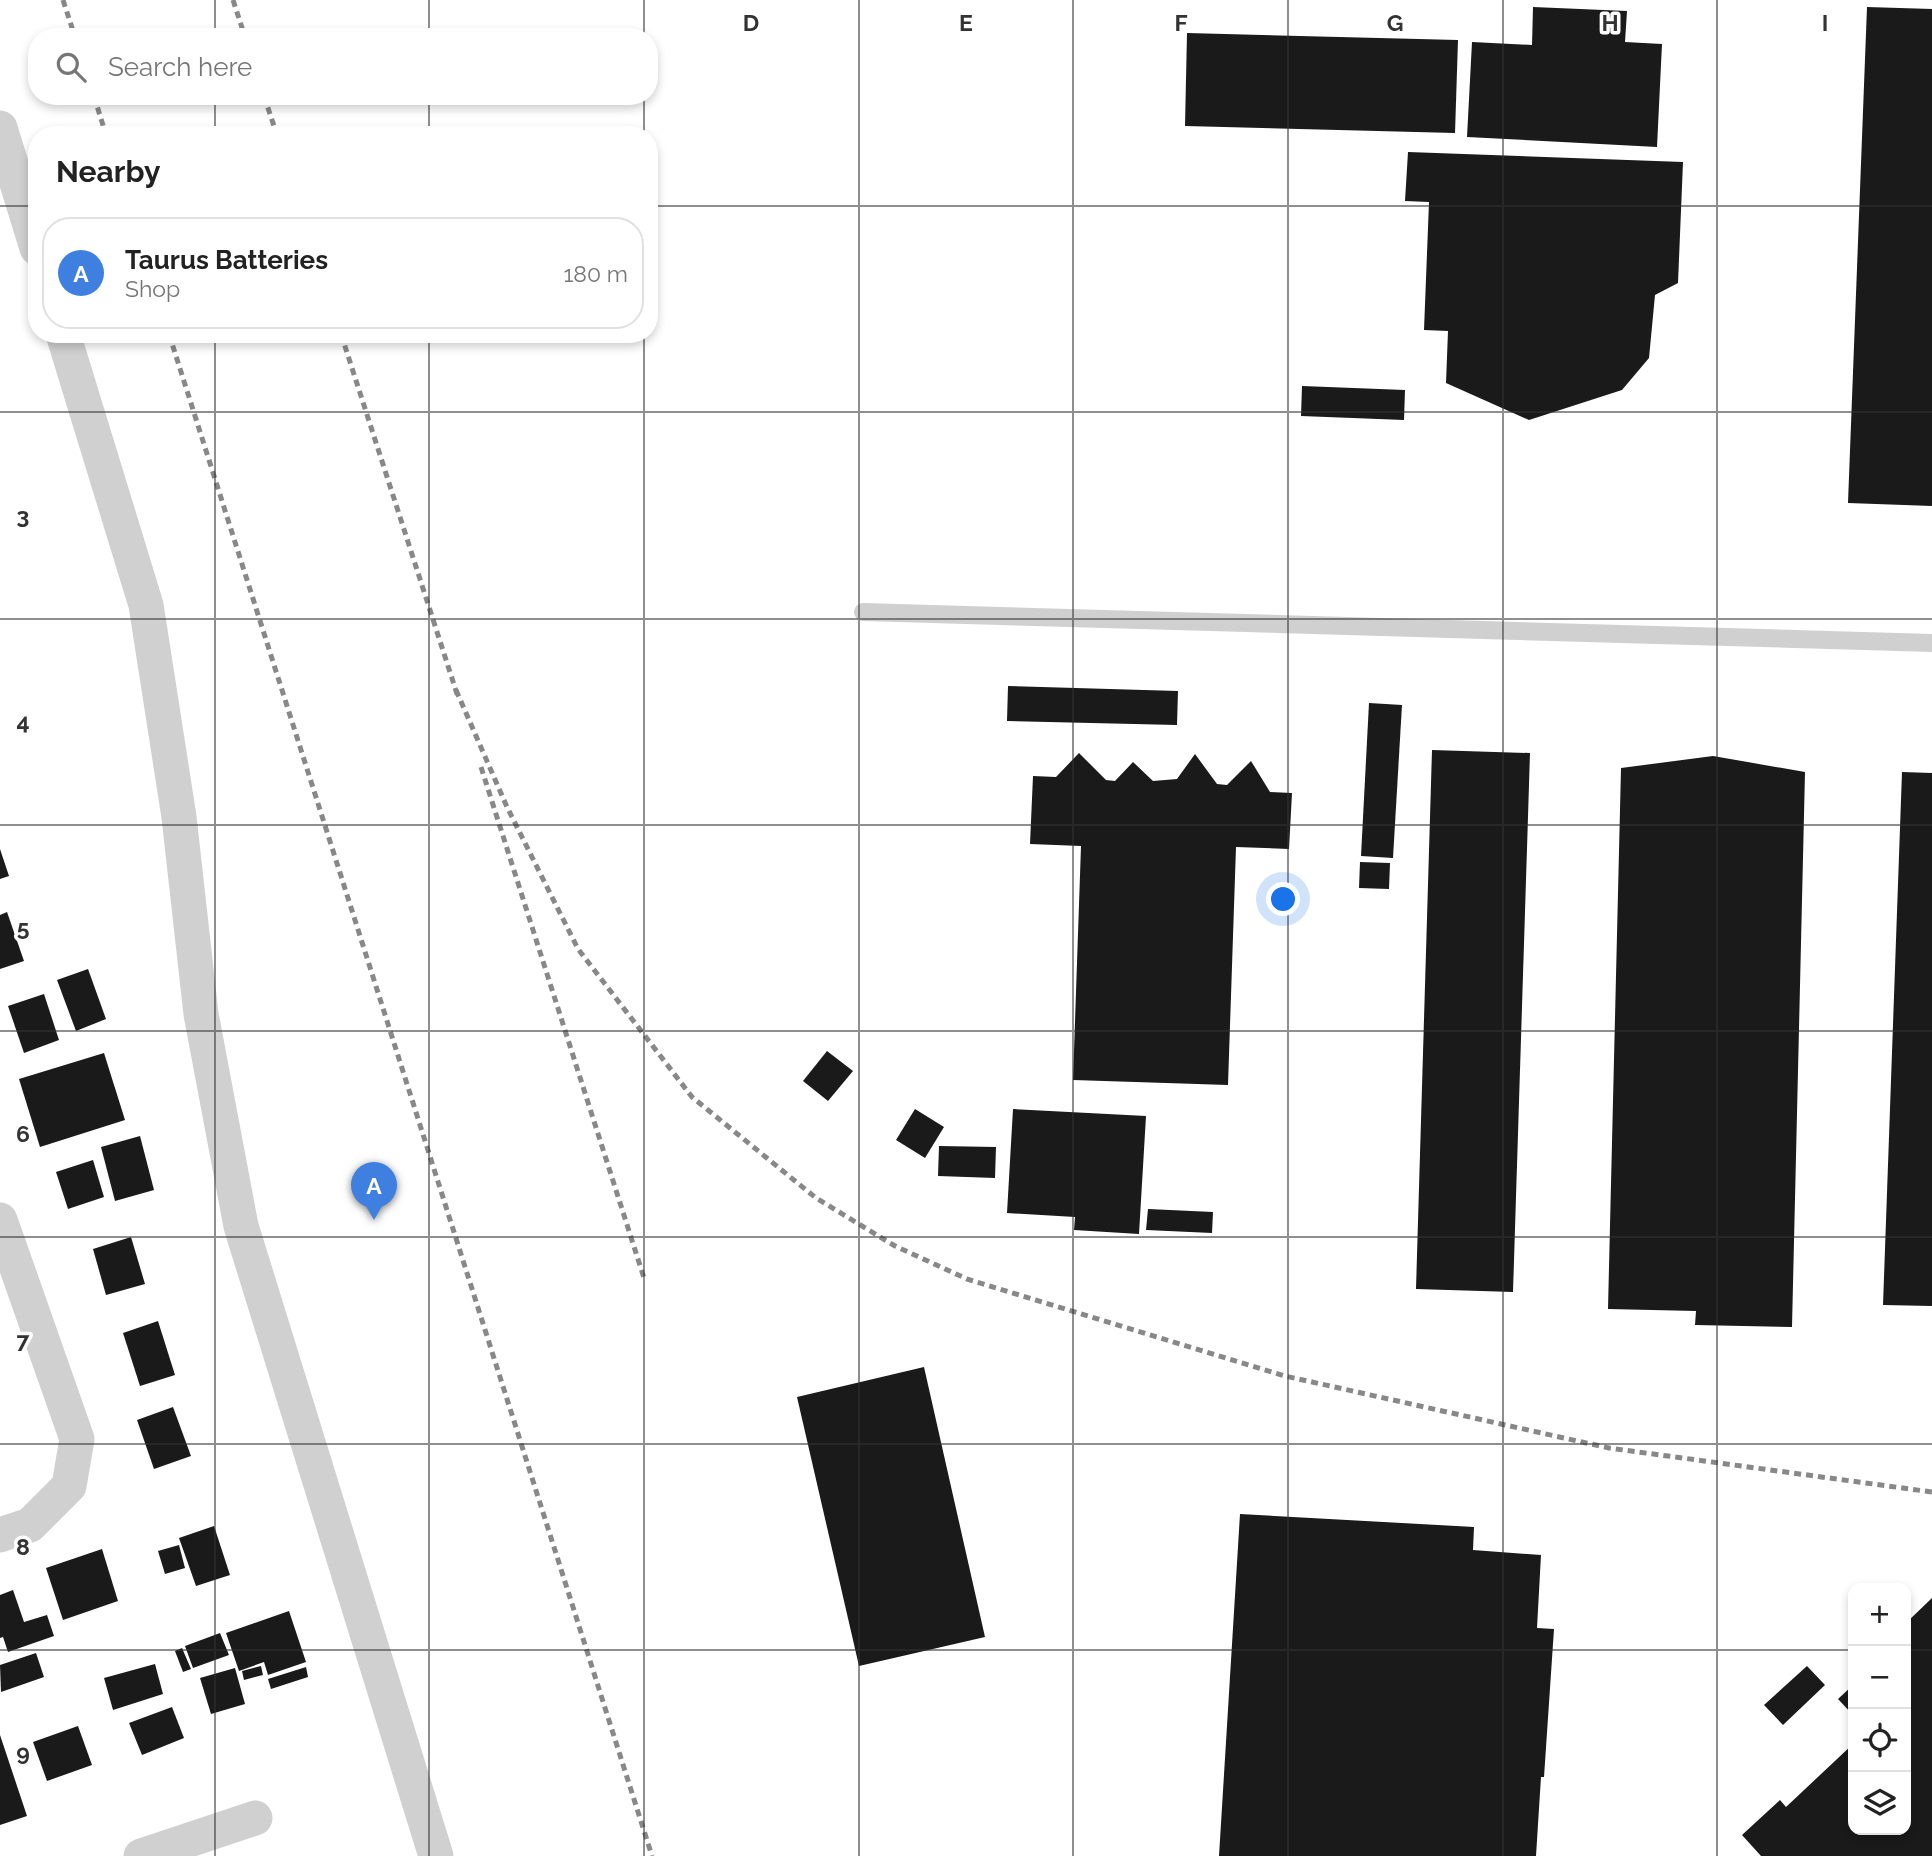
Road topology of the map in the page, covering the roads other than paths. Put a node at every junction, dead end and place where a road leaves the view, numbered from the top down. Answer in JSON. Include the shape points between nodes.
{"nodes":[{"id":1,"x":0,"y":128,"type":"edge"},
{"id":2,"x":28,"y":219,"type":"edge"},
{"id":3,"x":66,"y":343,"type":"edge"},
{"id":4,"x":863,"y":612,"type":"dead end"},
{"id":5,"x":1932,"y":643,"type":"edge"},
{"id":6,"x":0,"y":1220,"type":"edge"},
{"id":7,"x":0,"y":1535,"type":"edge"},
{"id":8,"x":255,"y":1818,"type":"dead end"},
{"id":9,"x":141,"y":1856,"type":"edge"},
{"id":10,"x":436,"y":1856,"type":"edge"}],
"edges":[{"from":1,"to":2,"type":"street"},
{"from":3,"to":10,"type":"street","via":[[146,605],[179,817],[201,1014],[242,1226]]},
{"from":4,"to":5,"type":"lane"},
{"from":6,"to":7,"type":"street","via":[[77,1439],[69,1486],[30,1525]]},
{"from":8,"to":9,"type":"street"}]}
